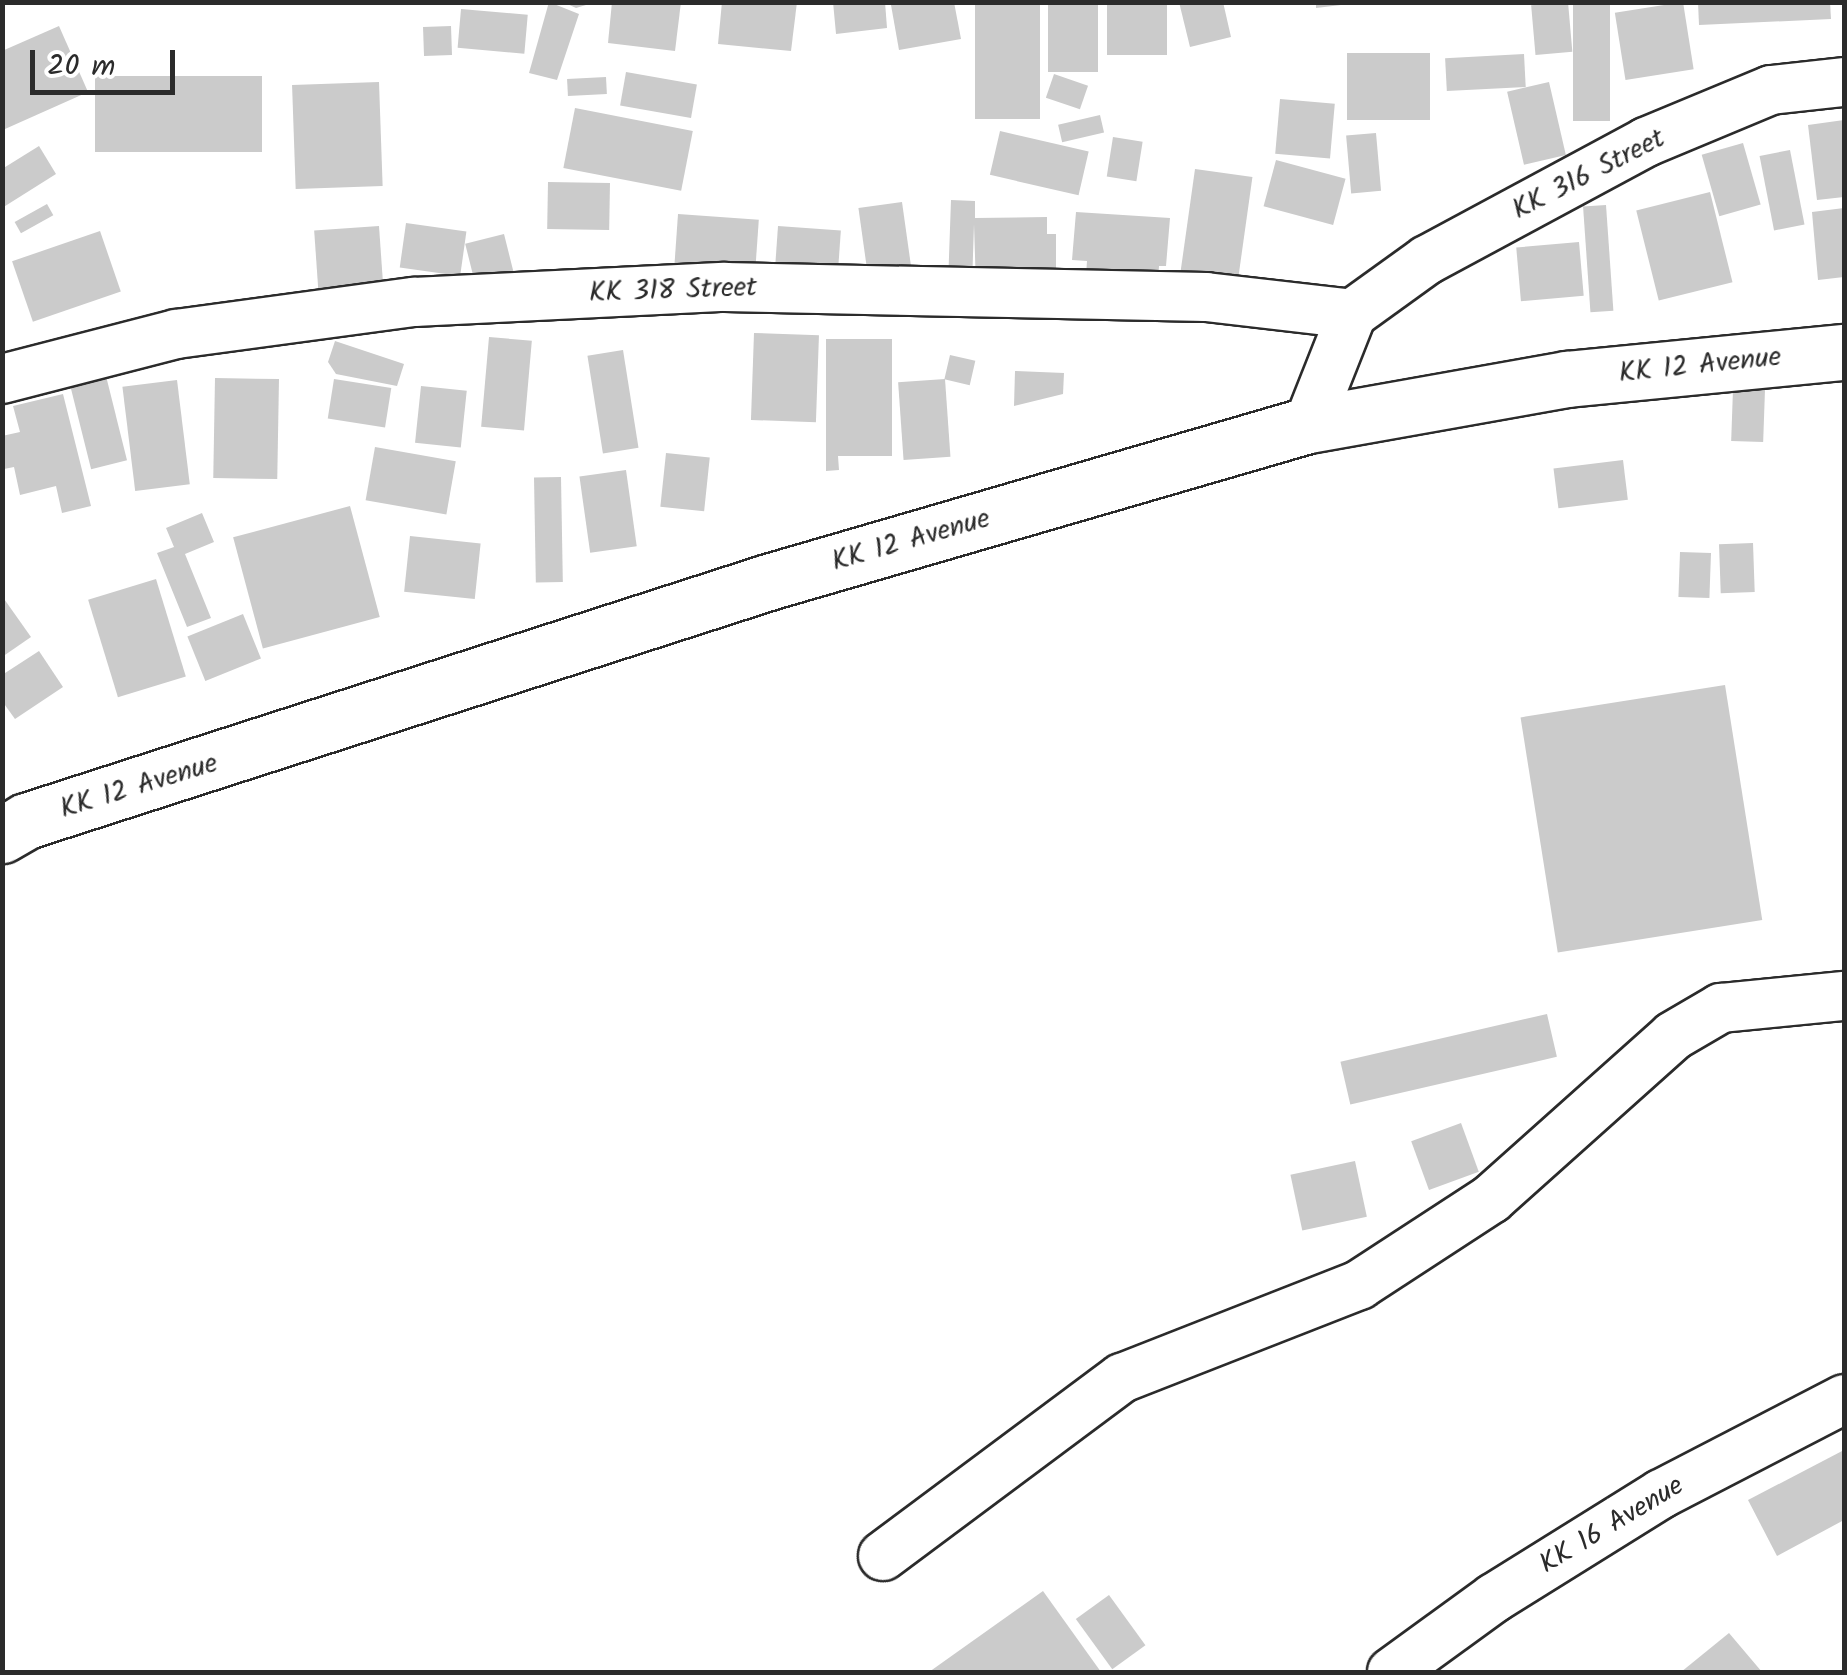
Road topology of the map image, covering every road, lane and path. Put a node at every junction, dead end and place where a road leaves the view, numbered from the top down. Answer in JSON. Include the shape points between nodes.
{"nodes":[{"id":1,"x":1844,"y":82,"type":"edge"},
{"id":2,"x":1352,"y":314,"type":"junction"},
{"id":3,"x":1844,"y":352,"type":"edge"},
{"id":4,"x":2,"y":378,"type":"edge"},
{"id":5,"x":1308,"y":424,"type":"junction"},
{"id":6,"x":2,"y":835,"type":"edge"},
{"id":7,"x":1844,"y":996,"type":"edge"},
{"id":8,"x":1844,"y":1399,"type":"edge"},
{"id":9,"x":883,"y":1556,"type":"dead end"},
{"id":10,"x":1392,"y":1672,"type":"edge"}],
"edges":[{"from":1,"to":2,"type":"street","name":"KK 316 Street","via":[[1771,90],[1646,142],[1427,260]]},
{"from":2,"to":4,"type":"street","name":"KK 318 Street","via":[[1206,298],[726,288],[414,302],[176,334]]},
{"from":2,"to":5,"type":"street"},
{"from":3,"to":5,"type":"main road","name":"KK 12 Avenue","via":[[1567,379]]},
{"from":5,"to":6,"type":"main road","name":"KK 12 Avenue","via":[[768,582]]},
{"from":7,"to":9,"type":"street","via":[[1722,1008],[1673,1036],[1492,1199],[1359,1285],[1122,1378]]},
{"from":8,"to":10,"type":"street","name":"KK 16 Avenue","via":[[1661,1494],[1494,1598]]}]}
